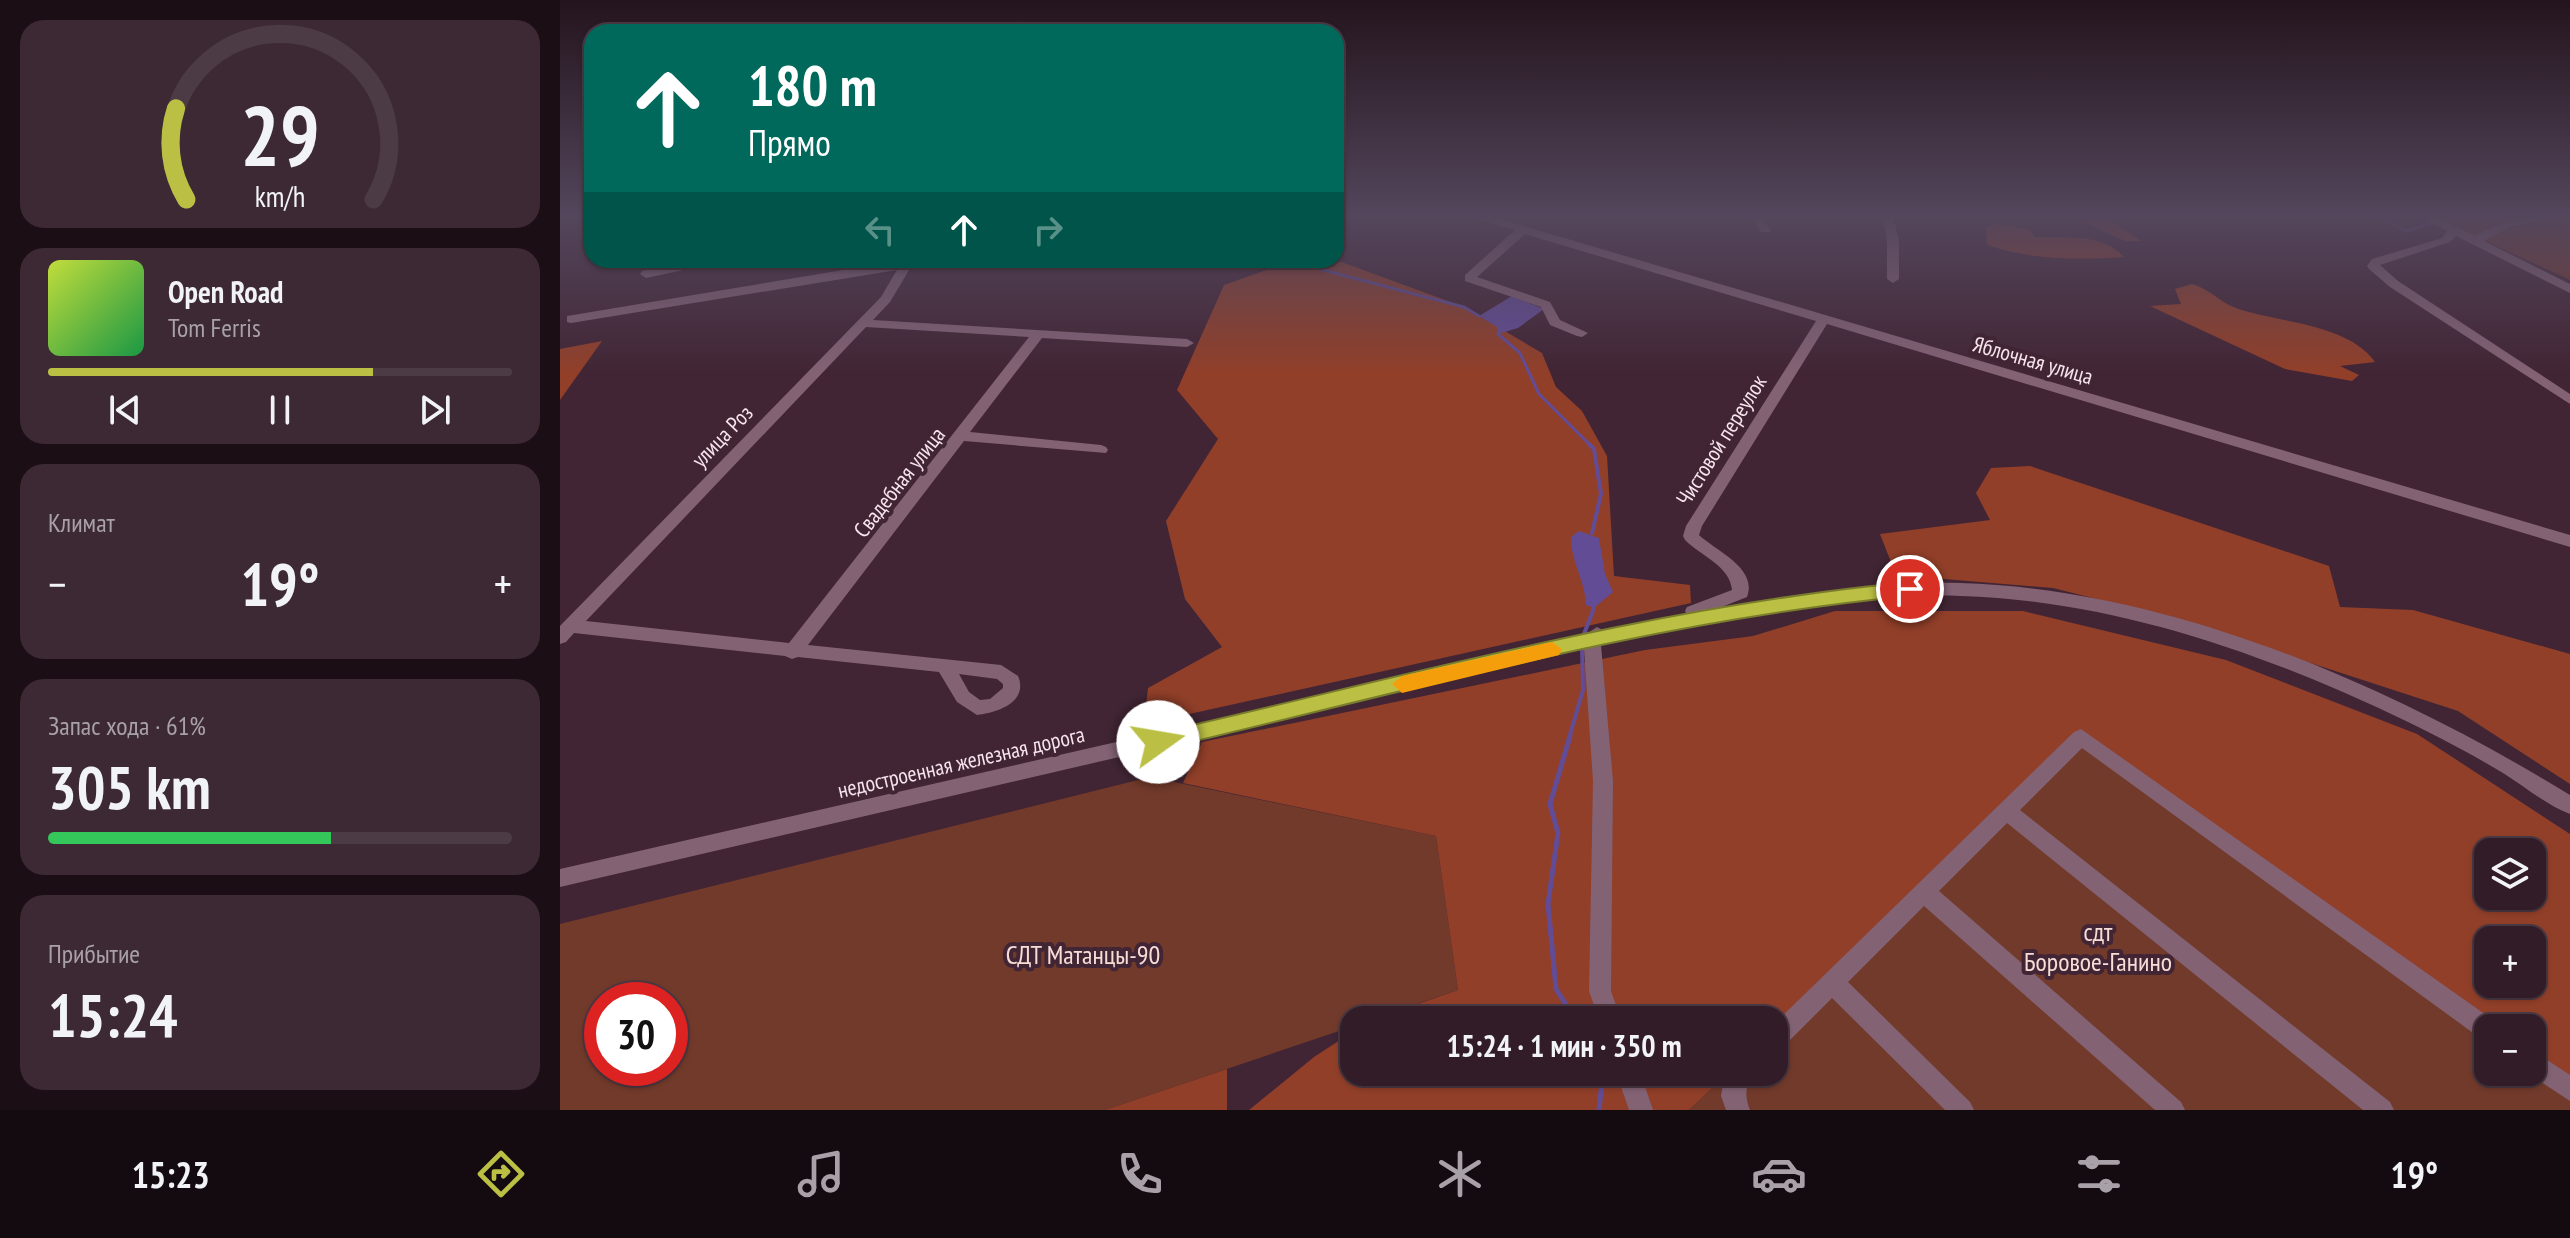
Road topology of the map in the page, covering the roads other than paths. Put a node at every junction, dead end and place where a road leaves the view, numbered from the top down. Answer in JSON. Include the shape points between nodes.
{"nodes":[{"id":1,"x":666,"y":270,"type":"edge"},
{"id":2,"x":861,"y":270,"type":"edge"},
{"id":3,"x":903,"y":270,"type":"edge"},
{"id":4,"x":1478,"y":270,"type":"edge"},
{"id":5,"x":1658,"y":270,"type":"edge"},
{"id":6,"x":1893,"y":270,"type":"edge"},
{"id":7,"x":2377,"y":270,"type":"edge"},
{"id":8,"x":2533,"y":270,"type":"edge"},
{"id":9,"x":646,"y":274,"type":"dead end"},
{"id":10,"x":1893,"y":279,"type":"dead end"},
{"id":11,"x":2570,"y":289,"type":"edge"},
{"id":12,"x":571,"y":319,"type":"dead end"},
{"id":13,"x":1823,"y":320,"type":"junction"},
{"id":14,"x":861,"y":323,"type":"junction"},
{"id":15,"x":1582,"y":333,"type":"dead end"},
{"id":16,"x":1037,"y":336,"type":"junction"},
{"id":17,"x":1187,"y":343,"type":"dead end"},
{"id":18,"x":2570,"y":400,"type":"edge"},
{"id":19,"x":963,"y":436,"type":"junction"},
{"id":20,"x":1101,"y":450,"type":"dead end"},
{"id":21,"x":2570,"y":541,"type":"edge"},
{"id":22,"x":565,"y":632,"type":"edge"},
{"id":23,"x":792,"y":652,"type":"junction"},
{"id":24,"x":946,"y":668,"type":"dead end"},
{"id":25,"x":2570,"y":805,"type":"edge"},
{"id":26,"x":2008,"y":812,"type":"junction"},
{"id":27,"x":560,"y":878,"type":"edge"},
{"id":28,"x":1923,"y":891,"type":"junction"},
{"id":29,"x":1833,"y":983,"type":"junction"},
{"id":30,"x":1605,"y":1006,"type":"edge"},
{"id":31,"x":2474,"y":1020,"type":"edge"},
{"id":32,"x":1788,"y":1026,"type":"edge"},
{"id":33,"x":2546,"y":1072,"type":"edge"},
{"id":34,"x":1633,"y":1086,"type":"edge"},
{"id":35,"x":2570,"y":1089,"type":"edge"},
{"id":36,"x":1641,"y":1110,"type":"edge"},
{"id":37,"x":1962,"y":1110,"type":"edge"},
{"id":38,"x":2173,"y":1110,"type":"edge"},
{"id":39,"x":2382,"y":1110,"type":"edge"}],
"edges":[{"from":1,"to":9,"type":"street"},
{"from":2,"to":12,"type":"street"},
{"from":3,"to":14,"type":"street","name":"улица Роз","via":[[886,299]]},
{"from":4,"to":15,"type":"street","via":[[1469,278],[1546,305],[1555,322]]},
{"from":5,"to":13,"type":"street","name":"Яблочная улица"},
{"from":6,"to":10,"type":"street"},
{"from":7,"to":18,"type":"street"},
{"from":8,"to":11,"type":"street"},
{"from":13,"to":21,"type":"street","name":"Яблочная улица"},
{"from":13,"to":30,"type":"street","name":"Чистовой переулок","via":[[1694,526],[1691,536],[1735,572],[1741,593],[1707,608],[1600,631],[1592,639],[1603,781],[1600,991]]},
{"from":14,"to":16,"type":"street"},
{"from":14,"to":22,"type":"street","name":"улица Роз"},
{"from":16,"to":17,"type":"street"},
{"from":16,"to":19,"type":"street","name":"Свадебная улица"},
{"from":19,"to":20,"type":"street"},
{"from":19,"to":23,"type":"street","name":"Свадебная улица"},
{"from":22,"to":23,"type":"street"},
{"from":23,"to":24,"type":"street"},
{"from":25,"to":27,"type":"street","name":"недостроенная железная дорога","via":[[2445,733],[2337,683],[2226,642],[2068,600],[1936,588],[1852,593],[1623,633]]},
{"from":26,"to":28,"type":"street"},
{"from":26,"to":31,"type":"street","via":[[2081,737]]},
{"from":26,"to":39,"type":"street"},
{"from":28,"to":29,"type":"street"},
{"from":28,"to":38,"type":"street"},
{"from":29,"to":32,"type":"street"},
{"from":29,"to":37,"type":"street"},
{"from":33,"to":35,"type":"street"},
{"from":34,"to":36,"type":"street"}]}
